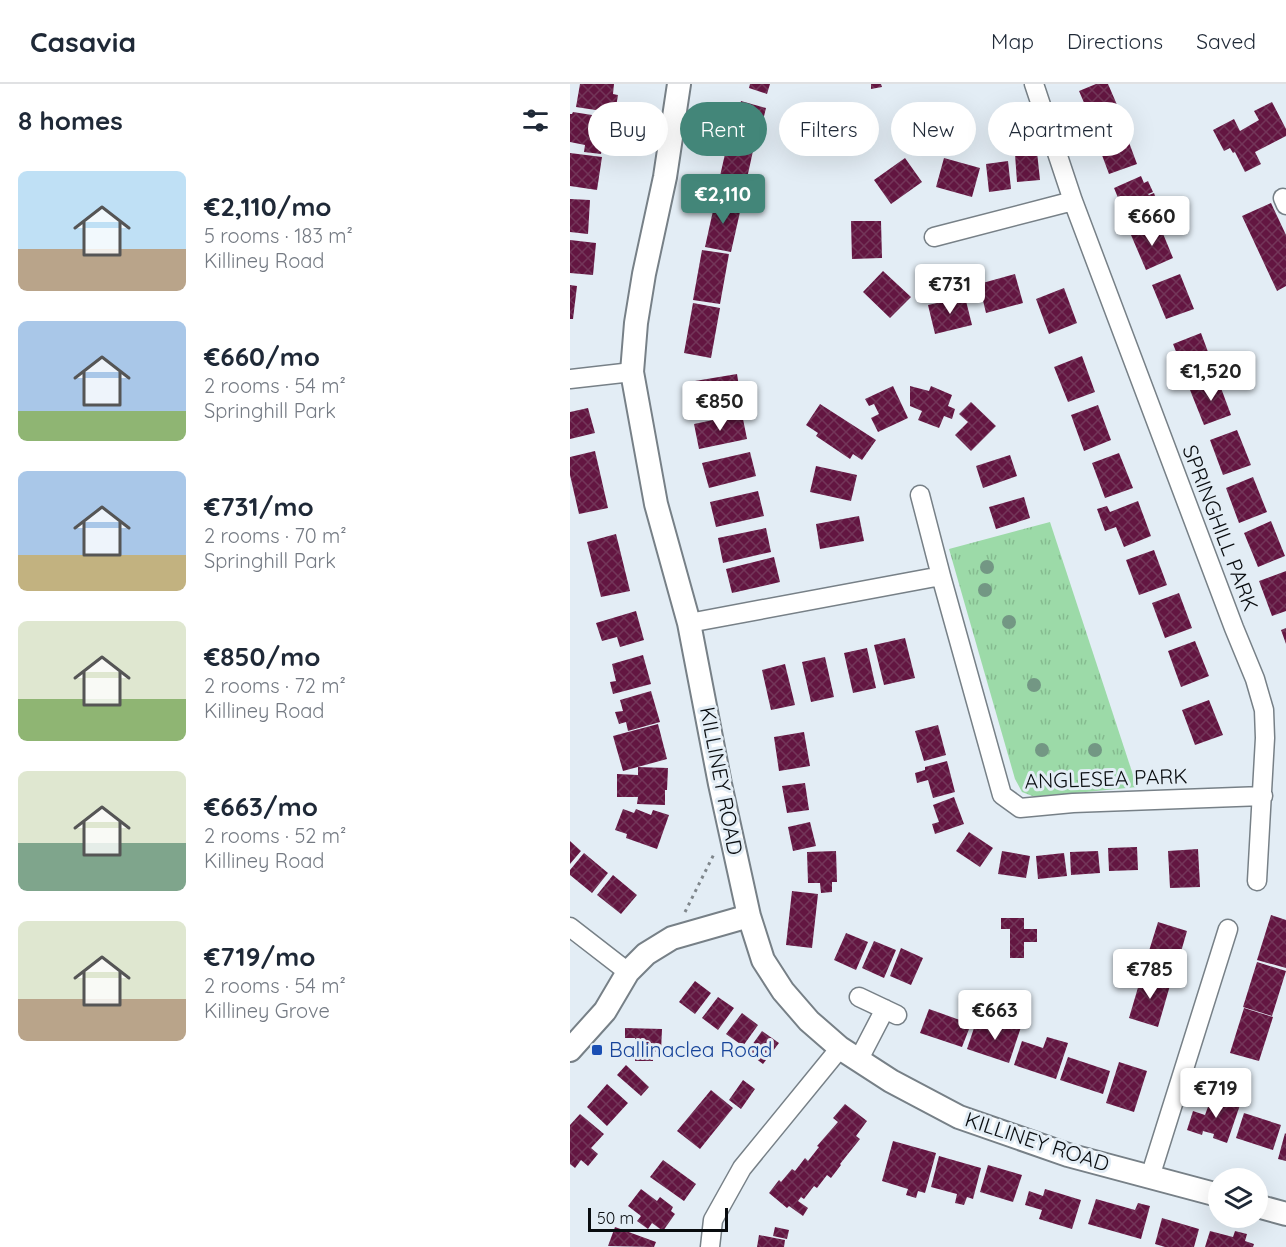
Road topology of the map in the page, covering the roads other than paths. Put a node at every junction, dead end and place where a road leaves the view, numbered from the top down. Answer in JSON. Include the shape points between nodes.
{"nodes":[{"id":1,"x":679,"y":84,"type":"edge"},
{"id":2,"x":1034,"y":84,"type":"edge"},
{"id":3,"x":1073,"y":201,"type":"junction"},
{"id":4,"x":934,"y":237,"type":"dead end"},
{"id":5,"x":632,"y":372,"type":"junction"},
{"id":6,"x":570,"y":379,"type":"edge"},
{"id":7,"x":920,"y":495,"type":"dead end"},
{"id":8,"x":940,"y":576,"type":"junction"},
{"id":9,"x":688,"y":623,"type":"junction"},
{"id":10,"x":1263,"y":796,"type":"junction"},
{"id":11,"x":1257,"y":881,"type":"dead end"},
{"id":12,"x":749,"y":916,"type":"junction"},
{"id":13,"x":570,"y":927,"type":"edge"},
{"id":14,"x":1228,"y":929,"type":"dead end"},
{"id":15,"x":628,"y":972,"type":"junction"},
{"id":16,"x":859,"y":997,"type":"dead end"},
{"id":17,"x":570,"y":1050,"type":"edge"},
{"id":18,"x":849,"y":1054,"type":"junction"},
{"id":19,"x":1150,"y":1177,"type":"junction"},
{"id":20,"x":1208,"y":1193,"type":"edge"},
{"id":21,"x":1268,"y":1209,"type":"edge"},
{"id":22,"x":1286,"y":1214,"type":"edge"},
{"id":23,"x":710,"y":1247,"type":"edge"}],
"edges":[{"from":1,"to":5,"type":"street","name":"KILLINEY ROAD","via":[[642,284]]},
{"from":2,"to":3,"type":"street","name":"SPRINGHILL PARK"},
{"from":3,"to":4,"type":"street"},
{"from":3,"to":10,"type":"street","name":"SPRINGHILL PARK","via":[[1256,679],[1264,710]]},
{"from":5,"to":6,"type":"street"},
{"from":5,"to":9,"type":"street","name":"KILLINEY ROAD","via":[[656,504]]},
{"from":7,"to":8,"type":"street","name":"ANGLESEA PARK"},
{"from":8,"to":9,"type":"street"},
{"from":8,"to":10,"type":"street","name":"ANGLESEA PARK","via":[[1002,795],[1020,808]]},
{"from":9,"to":12,"type":"street","name":"KILLINEY ROAD"},
{"from":10,"to":11,"type":"street","name":"SPRINGHILL PARK"},
{"from":12,"to":15,"type":"street","via":[[672,938],[646,954]]},
{"from":12,"to":18,"type":"street","name":"KILLINEY ROAD","via":[[763,960],[783,991],[809,1022]]},
{"from":13,"to":15,"type":"street"},
{"from":14,"to":19,"type":"street"},
{"from":15,"to":17,"type":"street","via":[[605,1011]]},
{"from":16,"to":18,"type":"street","via":[[891,1012]]},
{"from":18,"to":19,"type":"street","name":"KILLINEY ROAD","via":[[959,1117],[1068,1155]]},
{"from":18,"to":23,"type":"street","via":[[742,1168],[713,1220]]},
{"from":19,"to":20,"type":"street","name":"KILLINEY ROAD"},
{"from":21,"to":22,"type":"street"}]}
